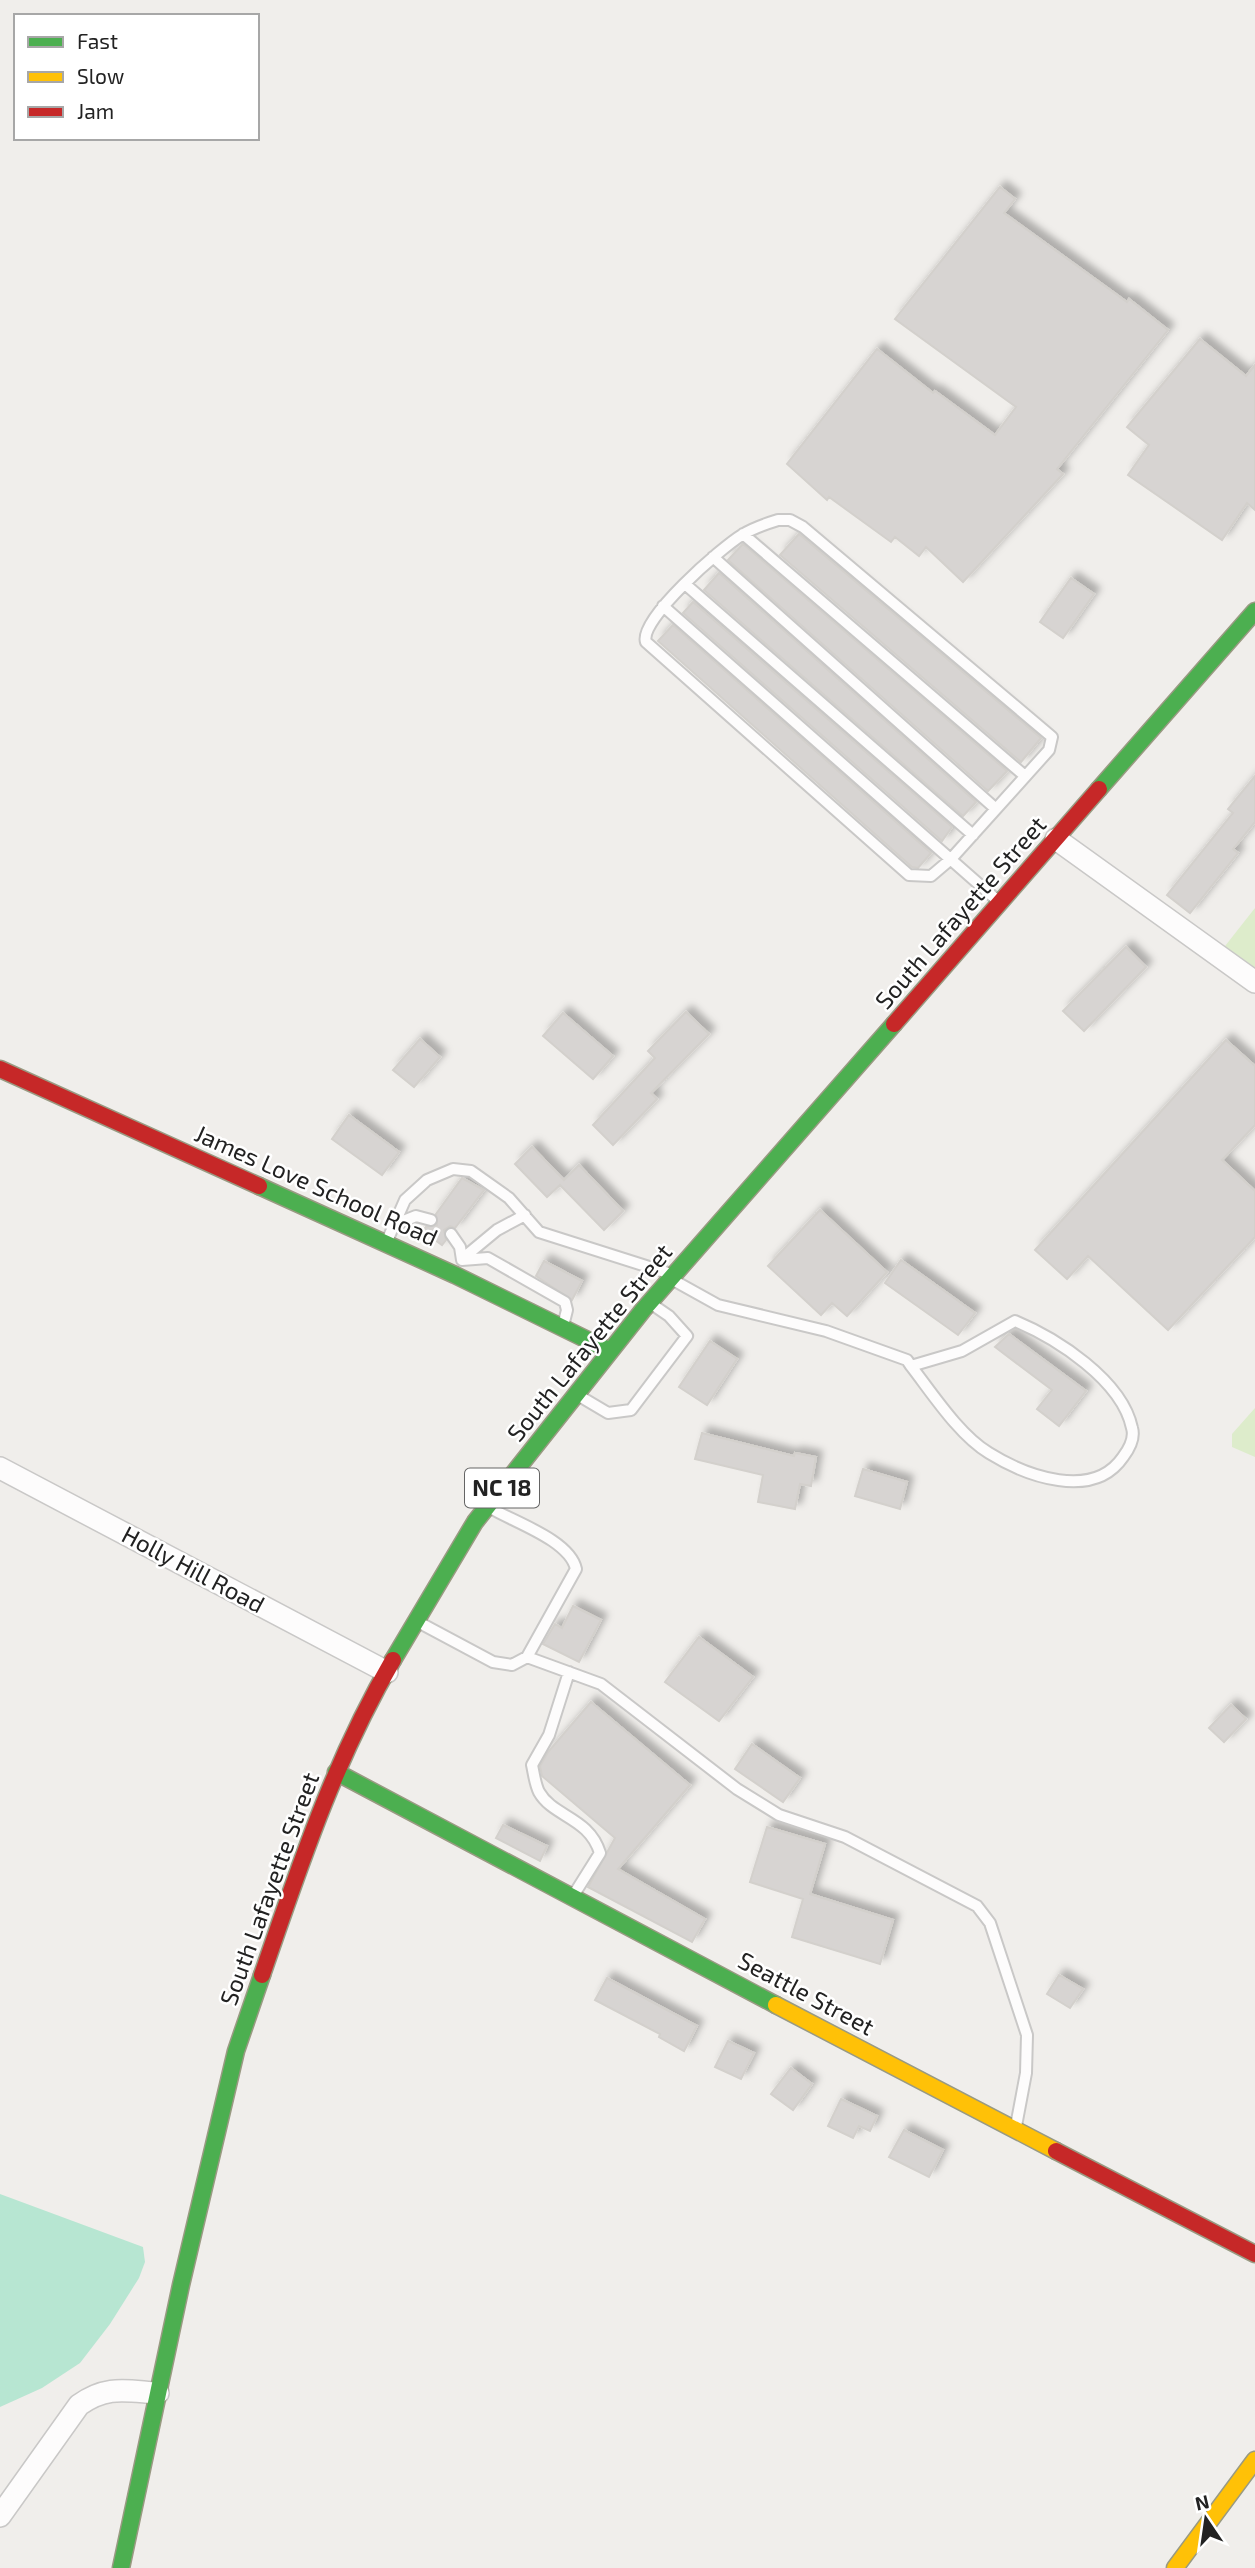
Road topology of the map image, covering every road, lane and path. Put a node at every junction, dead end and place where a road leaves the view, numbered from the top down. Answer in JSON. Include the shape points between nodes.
{"nodes":[{"id":1,"x":743,"y":534,"type":"junction"},
{"id":2,"x":713,"y":557,"type":"junction"},
{"id":3,"x":685,"y":584,"type":"junction"},
{"id":4,"x":663,"y":606,"type":"junction"},
{"id":5,"x":1255,"y":611,"type":"edge"},
{"id":6,"x":1025,"y":776,"type":"junction"},
{"id":7,"x":996,"y":809,"type":"junction"},
{"id":8,"x":973,"y":835,"type":"junction"},
{"id":9,"x":1056,"y":839,"type":"junction"},
{"id":10,"x":951,"y":859,"type":"junction"},
{"id":11,"x":1000,"y":902,"type":"junction"},
{"id":12,"x":1255,"y":982,"type":"edge"},
{"id":13,"x":0,"y":1069,"type":"edge"},
{"id":14,"x":525,"y":1215,"type":"junction"},
{"id":15,"x":431,"y":1220,"type":"dead end"},
{"id":16,"x":396,"y":1224,"type":"junction"},
{"id":17,"x":451,"y":1234,"type":"dead end"},
{"id":18,"x":385,"y":1244,"type":"junction"},
{"id":19,"x":458,"y":1267,"type":"junction"},
{"id":20,"x":672,"y":1277,"type":"junction"},
{"id":21,"x":649,"y":1303,"type":"junction"},
{"id":22,"x":563,"y":1326,"type":"junction"},
{"id":23,"x":610,"y":1350,"type":"junction"},
{"id":24,"x":911,"y":1366,"type":"junction"},
{"id":25,"x":575,"y":1394,"type":"junction"},
{"id":26,"x":0,"y":1468,"type":"edge"},
{"id":27,"x":487,"y":1507,"type":"junction"},
{"id":28,"x":417,"y":1622,"type":"junction"},
{"id":29,"x":527,"y":1657,"type":"junction"},
{"id":30,"x":387,"y":1672,"type":"junction"},
{"id":31,"x":569,"y":1672,"type":"junction"},
{"id":32,"x":336,"y":1772,"type":"junction"},
{"id":33,"x":572,"y":1898,"type":"junction"},
{"id":34,"x":1016,"y":2129,"type":"junction"},
{"id":35,"x":1255,"y":2255,"type":"edge"},
{"id":36,"x":158,"y":2393,"type":"junction"},
{"id":37,"x":1255,"y":2460,"type":"edge"},
{"id":38,"x":0,"y":2516,"type":"edge"},
{"id":39,"x":121,"y":2568,"type":"edge"},
{"id":40,"x":1175,"y":2568,"type":"edge"}],
"edges":[{"from":1,"to":2,"type":"lane"},
{"from":1,"to":6,"type":"lane"},
{"from":1,"to":6,"type":"lane","via":[[778,520],[796,522],[1049,732],[1052,745]]},
{"from":2,"to":3,"type":"lane"},
{"from":2,"to":7,"type":"lane"},
{"from":3,"to":4,"type":"lane"},
{"from":3,"to":8,"type":"lane"},
{"from":4,"to":10,"type":"lane"},
{"from":4,"to":10,"type":"lane","via":[[643,636],[660,657],[909,875],[931,876]]},
{"from":5,"to":9,"type":"main road","name":"South Lafayette Street","number":"NC 18"},
{"from":6,"to":7,"type":"lane"},
{"from":7,"to":8,"type":"lane"},
{"from":8,"to":10,"type":"lane"},
{"from":9,"to":11,"type":"main road","name":"South Lafayette Street","number":"NC 18"},
{"from":9,"to":12,"type":"street"},
{"from":10,"to":11,"type":"lane"},
{"from":11,"to":20,"type":"main road","name":"South Lafayette Street","number":"NC 18"},
{"from":13,"to":18,"type":"main road","name":"James Love School Road"},
{"from":14,"to":16,"type":"lane","via":[[471,1171],[453,1169],[427,1180],[405,1200]]},
{"from":14,"to":19,"type":"lane","via":[[497,1230]]},
{"from":14,"to":20,"type":"lane","via":[[539,1232]]},
{"from":15,"to":16,"type":"lane","via":[[416,1216]]},
{"from":16,"to":18,"type":"lane"},
{"from":17,"to":19,"type":"lane","via":[[460,1247]]},
{"from":18,"to":19,"type":"main road","name":"James Love School Road"},
{"from":19,"to":22,"type":"main road","name":"James Love School Road"},
{"from":19,"to":22,"type":"lane","via":[[488,1258],[565,1303],[568,1310]]},
{"from":20,"to":21,"type":"main road","name":"South Lafayette Street","number":"NC 18"},
{"from":20,"to":24,"type":"lane","via":[[718,1305],[825,1331],[907,1360]]},
{"from":21,"to":23,"type":"main road","name":"South Lafayette Street","number":"NC 18"},
{"from":21,"to":25,"type":"lane","via":[[687,1336],[631,1410],[608,1413]]},
{"from":22,"to":23,"type":"main road","name":"James Love School Road"},
{"from":23,"to":25,"type":"main road","name":"South Lafayette Street","number":"NC 18"},
{"from":24,"to":24,"type":"lane","via":[[987,1452],[1031,1473],[1097,1480],[1119,1464],[1130,1447],[1133,1430],[1118,1393],[1047,1334],[1014,1321],[962,1351]]},
{"from":25,"to":27,"type":"main road","name":"South Lafayette Street","number":"NC 18"},
{"from":26,"to":30,"type":"street","name":"Holly Hill Road"},
{"from":27,"to":28,"type":"main road","name":"South Lafayette Street","number":"NC 18"},
{"from":27,"to":29,"type":"lane","via":[[565,1548],[574,1559],[576,1569]]},
{"from":28,"to":29,"type":"lane","via":[[493,1662],[512,1665]]},
{"from":28,"to":30,"type":"main road","name":"South Lafayette Street","number":"NC 18"},
{"from":29,"to":31,"type":"lane"},
{"from":30,"to":32,"type":"main road","name":"South Lafayette Street","number":"NC 18"},
{"from":31,"to":33,"type":"lane","via":[[549,1735],[532,1765],[540,1795],[583,1825],[600,1853]]},
{"from":31,"to":34,"type":"lane","via":[[601,1684],[737,1789],[779,1815],[845,1837],[978,1906],[990,1923],[1027,2035],[1027,2073]]},
{"from":32,"to":33,"type":"main road","name":"Seattle Street"},
{"from":32,"to":36,"type":"main road","name":"South Lafayette Street","number":"NC 18","via":[[287,1896],[236,2051]]},
{"from":33,"to":34,"type":"main road","name":"Seattle Street"},
{"from":34,"to":35,"type":"main road","name":"Seattle Street"},
{"from":36,"to":38,"type":"street","via":[[110,2389],[79,2405]]},
{"from":36,"to":39,"type":"main road","name":"South Lafayette Street","number":"NC 18"},
{"from":37,"to":40,"type":"main road"}]}
